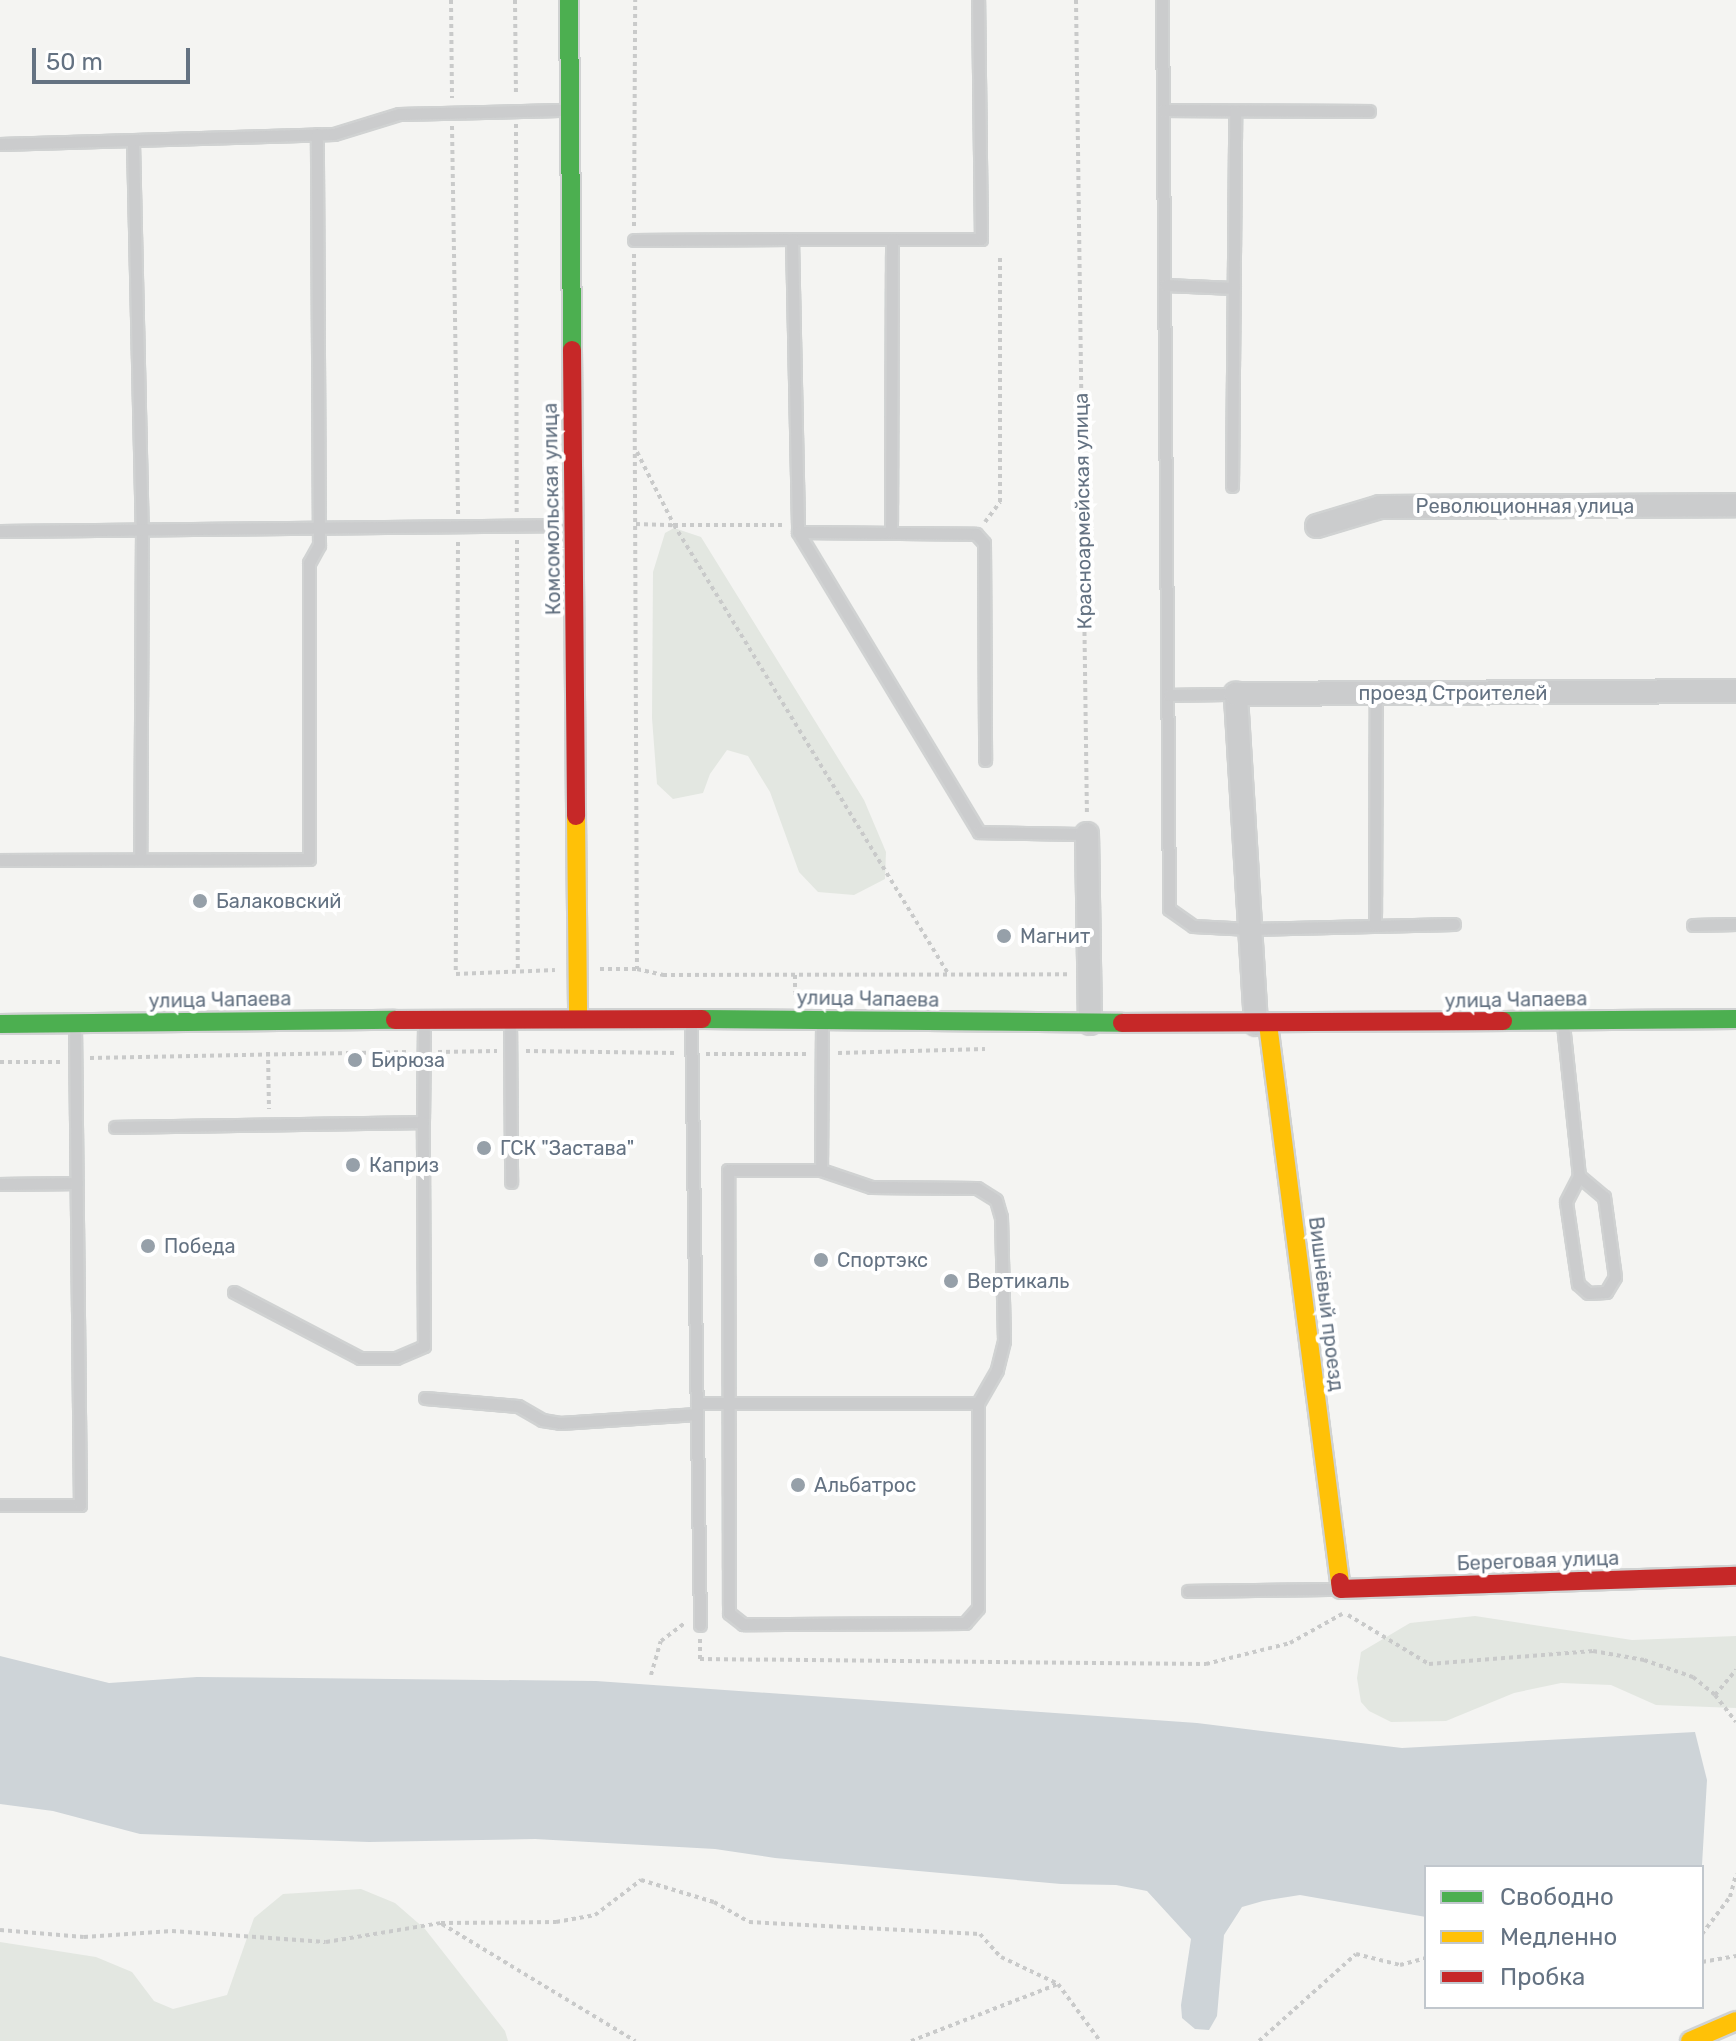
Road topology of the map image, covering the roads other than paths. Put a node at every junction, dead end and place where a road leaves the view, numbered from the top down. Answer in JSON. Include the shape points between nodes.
{"nodes":[{"id":1,"x":569,"y":0,"type":"edge"},
{"id":2,"x":978,"y":0,"type":"edge"},
{"id":3,"x":1162,"y":0,"type":"edge"},
{"id":4,"x":569,"y":110,"type":"junction"},
{"id":5,"x":1163,"y":110,"type":"junction"},
{"id":6,"x":1235,"y":111,"type":"junction"},
{"id":7,"x":1369,"y":111,"type":"dead end"},
{"id":8,"x":317,"y":134,"type":"junction"},
{"id":9,"x":133,"y":143,"type":"junction"},
{"id":10,"x":0,"y":144,"type":"edge"},
{"id":11,"x":792,"y":239,"type":"junction"},
{"id":12,"x":892,"y":239,"type":"junction"},
{"id":13,"x":634,"y":240,"type":"road end"},
{"id":14,"x":1165,"y":285,"type":"junction"},
{"id":15,"x":1234,"y":288,"type":"junction"},
{"id":16,"x":1232,"y":486,"type":"dead end"},
{"id":17,"x":1736,"y":505,"type":"edge"},
{"id":18,"x":574,"y":525,"type":"junction"},
{"id":19,"x":1317,"y":526,"type":"dead end"},
{"id":20,"x":319,"y":527,"type":"junction"},
{"id":21,"x":142,"y":529,"type":"junction"},
{"id":22,"x":797,"y":529,"type":"junction"},
{"id":23,"x":0,"y":531,"type":"edge"},
{"id":24,"x":891,"y":532,"type":"junction"},
{"id":25,"x":1736,"y":691,"type":"edge"},
{"id":26,"x":1376,"y":693,"type":"junction"},
{"id":27,"x":1236,"y":694,"type":"junction"},
{"id":28,"x":1169,"y":695,"type":"junction"},
{"id":29,"x":985,"y":760,"type":"dead end"},
{"id":30,"x":1087,"y":834,"type":"joint"},
{"id":31,"x":140,"y":859,"type":"junction"},
{"id":32,"x":0,"y":860,"type":"edge"},
{"id":33,"x":1454,"y":924,"type":"dead end"},
{"id":34,"x":1736,"y":924,"type":"edge"},
{"id":35,"x":1375,"y":925,"type":"junction"},
{"id":36,"x":1693,"y":925,"type":"dead end"},
{"id":37,"x":1250,"y":929,"type":"junction"},
{"id":38,"x":510,"y":1018,"type":"junction"},
{"id":39,"x":578,"y":1018,"type":"junction"},
{"id":40,"x":424,"y":1019,"type":"junction"},
{"id":41,"x":691,"y":1019,"type":"junction"},
{"id":42,"x":1736,"y":1019,"type":"edge"},
{"id":43,"x":822,"y":1020,"type":"junction"},
{"id":44,"x":1563,"y":1021,"type":"junction"},
{"id":45,"x":75,"y":1023,"type":"junction"},
{"id":46,"x":1090,"y":1023,"type":"junction"},
{"id":47,"x":0,"y":1024,"type":"edge"},
{"id":48,"x":1262,"y":1024,"type":"junction"},
{"id":49,"x":423,"y":1122,"type":"junction"},
{"id":50,"x":115,"y":1127,"type":"dead end"},
{"id":51,"x":821,"y":1170,"type":"junction"},
{"id":52,"x":1579,"y":1176,"type":"junction"},
{"id":53,"x":511,"y":1182,"type":"dead end"},
{"id":54,"x":77,"y":1183,"type":"junction"},
{"id":55,"x":0,"y":1184,"type":"edge"},
{"id":56,"x":234,"y":1292,"type":"dead end"},
{"id":57,"x":425,"y":1398,"type":"dead end"},
{"id":58,"x":729,"y":1403,"type":"junction"},
{"id":59,"x":978,"y":1403,"type":"junction"},
{"id":60,"x":697,"y":1409,"type":"junction"},
{"id":61,"x":0,"y":1505,"type":"edge"},
{"id":62,"x":1736,"y":1576,"type":"edge"},
{"id":63,"x":1341,"y":1589,"type":"junction"},
{"id":64,"x":1188,"y":1591,"type":"dead end"},
{"id":65,"x":700,"y":1621,"type":"road end"},
{"id":66,"x":1736,"y":2021,"type":"edge"},
{"id":67,"x":1690,"y":2041,"type":"edge"}],
"edges":[{"from":1,"to":4,"type":"main road","name":"Комсомольская улица"},
{"from":2,"to":12,"type":"lane","via":[[981,239]]},
{"from":3,"to":5,"type":"lane"},
{"from":4,"to":8,"type":"lane","via":[[399,114],[334,134]]},
{"from":4,"to":18,"type":"main road","name":"Комсомольская улица"},
{"from":5,"to":6,"type":"lane"},
{"from":5,"to":14,"type":"lane"},
{"from":6,"to":7,"type":"lane"},
{"from":6,"to":15,"type":"lane"},
{"from":8,"to":9,"type":"lane"},
{"from":8,"to":20,"type":"lane"},
{"from":9,"to":10,"type":"lane"},
{"from":9,"to":21,"type":"lane"},
{"from":11,"to":12,"type":"lane"},
{"from":11,"to":13,"type":"lane"},
{"from":11,"to":22,"type":"lane"},
{"from":12,"to":24,"type":"lane"},
{"from":14,"to":15,"type":"lane"},
{"from":14,"to":28,"type":"lane"},
{"from":15,"to":16,"type":"lane"},
{"from":17,"to":19,"type":"street","name":"Революционная улица","via":[[1380,507]]},
{"from":18,"to":20,"type":"lane"},
{"from":18,"to":39,"type":"main road","name":"Комсомольская улица"},
{"from":20,"to":21,"type":"lane"},
{"from":20,"to":31,"type":"lane","via":[[319,545],[309,563],[309,859]]},
{"from":21,"to":23,"type":"lane"},
{"from":21,"to":31,"type":"lane"},
{"from":22,"to":24,"type":"lane"},
{"from":22,"to":30,"type":"lane","via":[[979,832]]},
{"from":24,"to":29,"type":"lane","via":[[976,534],[984,543]]},
{"from":25,"to":26,"type":"street","name":"проезд Строителей"},
{"from":26,"to":27,"type":"street","name":"проезд Строителей"},
{"from":26,"to":35,"type":"lane"},
{"from":27,"to":28,"type":"lane","name":"проезд Строителей"},
{"from":27,"to":37,"type":"street"},
{"from":28,"to":37,"type":"lane","via":[[1169,909],[1193,926]]},
{"from":30,"to":46,"type":"street"},
{"from":31,"to":32,"type":"lane"},
{"from":33,"to":35,"type":"lane"},
{"from":34,"to":36,"type":"lane"},
{"from":35,"to":37,"type":"lane"},
{"from":37,"to":48,"type":"street"},
{"from":38,"to":39,"type":"main road","name":"улица Чапаева"},
{"from":38,"to":40,"type":"main road","name":"улица Чапаева"},
{"from":38,"to":53,"type":"lane"},
{"from":39,"to":41,"type":"main road","name":"улица Чапаева"},
{"from":40,"to":45,"type":"main road","name":"улица Чапаева"},
{"from":40,"to":49,"type":"lane"},
{"from":41,"to":43,"type":"main road","name":"улица Чапаева"},
{"from":41,"to":60,"type":"lane"},
{"from":42,"to":44,"type":"main road","name":"улица Чапаева"},
{"from":43,"to":46,"type":"main road","name":"улица Чапаева"},
{"from":43,"to":51,"type":"lane"},
{"from":44,"to":48,"type":"main road","name":"улица Чапаева"},
{"from":44,"to":52,"type":"lane"},
{"from":45,"to":47,"type":"main road","name":"улица Чапаева"},
{"from":45,"to":54,"type":"lane"},
{"from":46,"to":48,"type":"main road","name":"улица Чапаева"},
{"from":48,"to":63,"type":"main road","name":"Вишнёвый проезд"},
{"from":49,"to":50,"type":"lane"},
{"from":49,"to":56,"type":"lane","via":[[424,1346],[396,1358],[360,1358]]},
{"from":51,"to":58,"type":"lane","via":[[728,1170]]},
{"from":51,"to":59,"type":"lane","via":[[871,1187],[977,1188],[996,1200],[1001,1217],[1004,1341],[997,1370]]},
{"from":52,"to":52,"type":"lane","via":[[1566,1202],[1578,1284],[1588,1293],[1606,1292],[1615,1277],[1604,1197]]},
{"from":54,"to":55,"type":"lane"},
{"from":54,"to":61,"type":"lane","via":[[80,1505]]},
{"from":57,"to":60,"type":"lane","via":[[518,1406],[560,1423]]},
{"from":58,"to":59,"type":"lane"},
{"from":58,"to":59,"type":"lane","via":[[729,1613],[743,1624],[965,1623],[978,1608]]},
{"from":58,"to":60,"type":"lane"},
{"from":60,"to":65,"type":"lane"},
{"from":62,"to":63,"type":"main road","name":"Береговая улица"},
{"from":63,"to":64,"type":"lane"},
{"from":66,"to":67,"type":"main road"}]}
